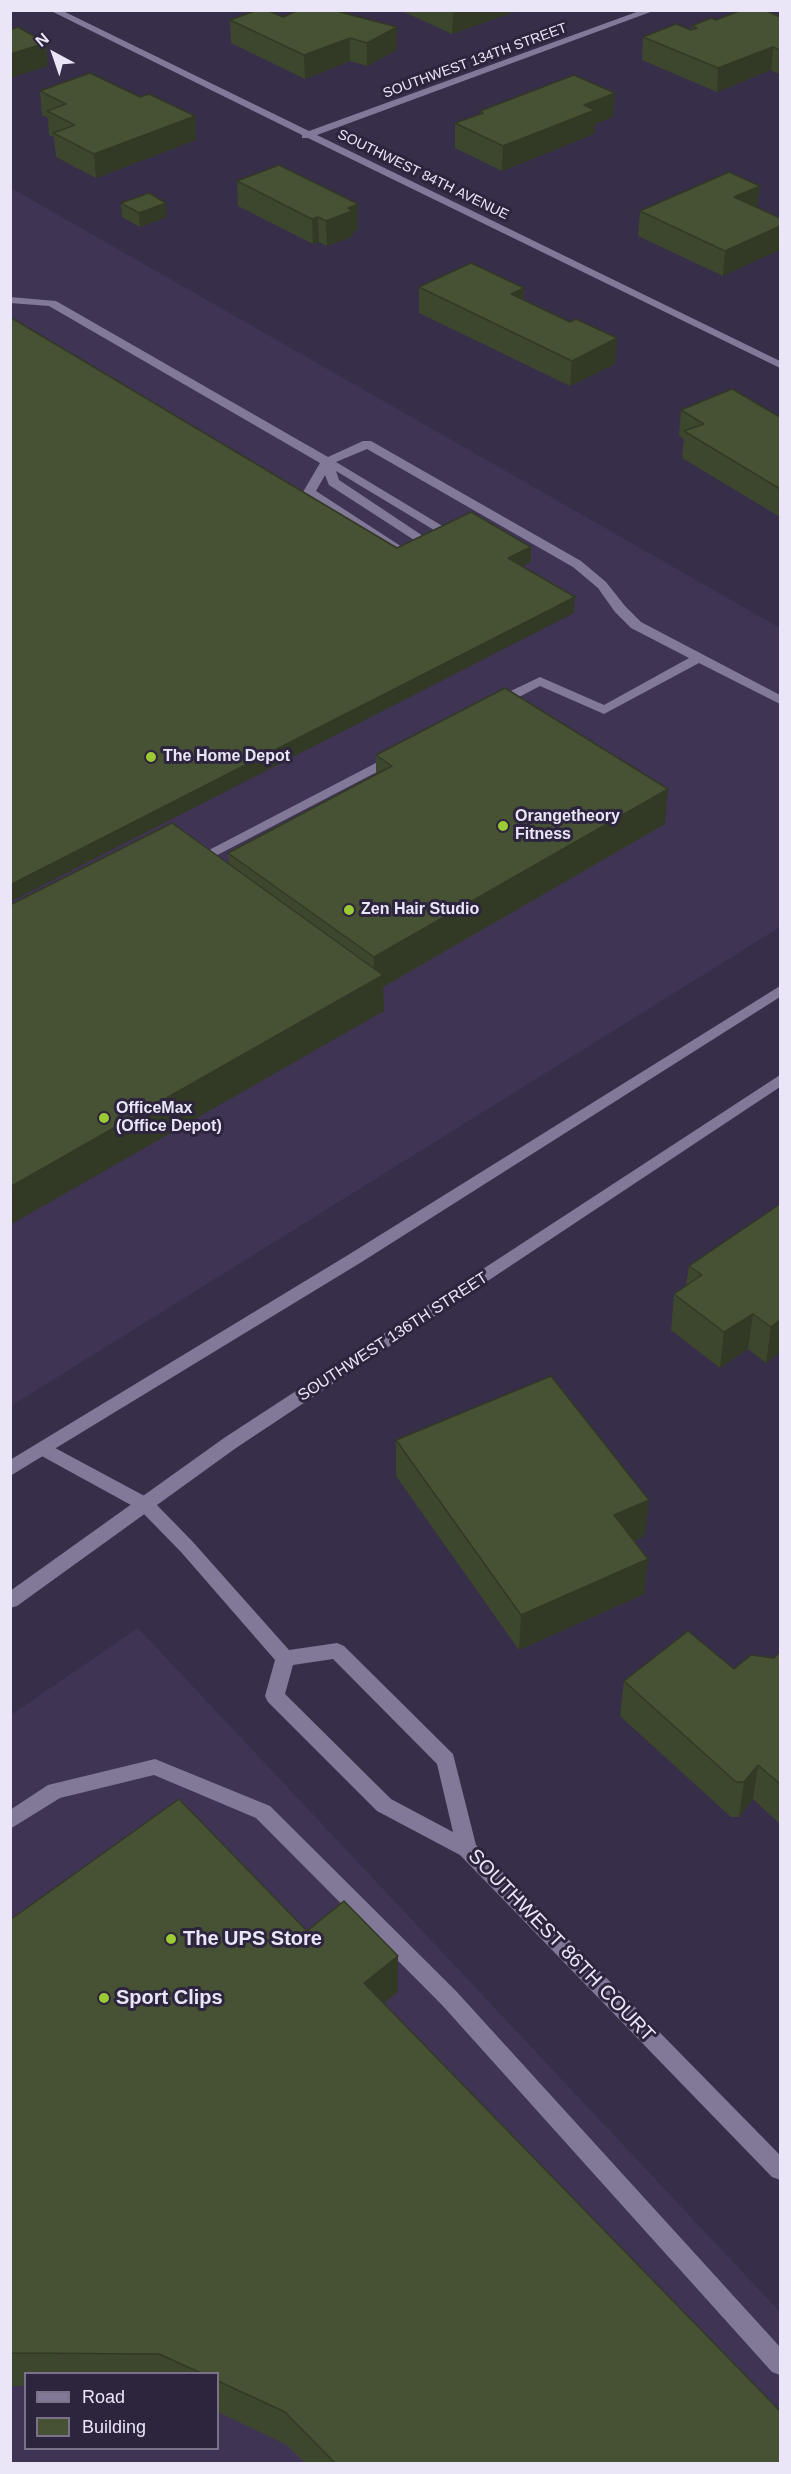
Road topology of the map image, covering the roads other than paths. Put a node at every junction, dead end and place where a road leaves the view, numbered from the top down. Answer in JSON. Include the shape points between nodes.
{"nodes":[{"id":1,"x":53,"y":10,"type":"edge"},
{"id":2,"x":652,"y":10,"type":"edge"},
{"id":3,"x":306,"y":136,"type":"junction"},
{"id":4,"x":10,"y":300,"type":"edge"},
{"id":5,"x":780,"y":365,"type":"edge"},
{"id":6,"x":327,"y":462,"type":"junction"},
{"id":7,"x":453,"y":536,"type":"edge"},
{"id":8,"x":432,"y":546,"type":"edge"},
{"id":9,"x":410,"y":556,"type":"edge"},
{"id":10,"x":701,"y":657,"type":"junction"},
{"id":11,"x":780,"y":700,"type":"edge"},
{"id":12,"x":479,"y":713,"type":"edge"},
{"id":13,"x":407,"y":751,"type":"edge"},
{"id":14,"x":335,"y":788,"type":"junction"},
{"id":15,"x":330,"y":808,"type":"edge"},
{"id":16,"x":186,"y":866,"type":"edge"},
{"id":17,"x":780,"y":991,"type":"edge"},
{"id":18,"x":780,"y":1080,"type":"edge"},
{"id":19,"x":44,"y":1449,"type":"junction"},
{"id":20,"x":10,"y":1469,"type":"edge"},
{"id":21,"x":146,"y":1505,"type":"junction"},
{"id":22,"x":10,"y":1600,"type":"edge"},
{"id":23,"x":285,"y":1658,"type":"junction"},
{"id":24,"x":10,"y":1821,"type":"edge"},
{"id":25,"x":467,"y":1849,"type":"junction"},
{"id":26,"x":780,"y":2170,"type":"edge"},
{"id":27,"x":780,"y":2364,"type":"edge"}],
"edges":[{"from":1,"to":3,"type":"street","name":"SOUTHWEST 84TH AVENUE"},
{"from":2,"to":3,"type":"street","name":"SOUTHWEST 134TH STREET"},
{"from":3,"to":5,"type":"street","name":"SOUTHWEST 84TH AVENUE"},
{"from":4,"to":6,"type":"street","via":[[52,303]]},
{"from":6,"to":7,"type":"street"},
{"from":6,"to":8,"type":"street","via":[[333,482]]},
{"from":6,"to":9,"type":"street","via":[[309,492]]},
{"from":6,"to":10,"type":"street","via":[[367,444],[577,564],[602,585],[636,625]]},
{"from":10,"to":11,"type":"street"},
{"from":10,"to":12,"type":"street","via":[[604,710],[540,681]]},
{"from":13,"to":14,"type":"street"},
{"from":14,"to":15,"type":"street"},
{"from":14,"to":16,"type":"street"},
{"from":17,"to":19,"type":"street"},
{"from":18,"to":21,"type":"street","name":"SOUTHWEST 136TH STREET","via":[[230,1443]]},
{"from":19,"to":20,"type":"street"},
{"from":19,"to":21,"type":"street"},
{"from":21,"to":22,"type":"street","name":"SOUTHWEST 136TH STREET"},
{"from":21,"to":23,"type":"street"},
{"from":23,"to":25,"type":"street","name":"SOUTHWEST 86TH COURT","via":[[275,1696],[384,1805]]},
{"from":23,"to":25,"type":"street","via":[[337,1651],[446,1760]]},
{"from":24,"to":27,"type":"street","via":[[55,1791],[155,1767],[263,1812],[449,1998]]},
{"from":25,"to":26,"type":"street","name":"SOUTHWEST 86TH COURT"}]}
